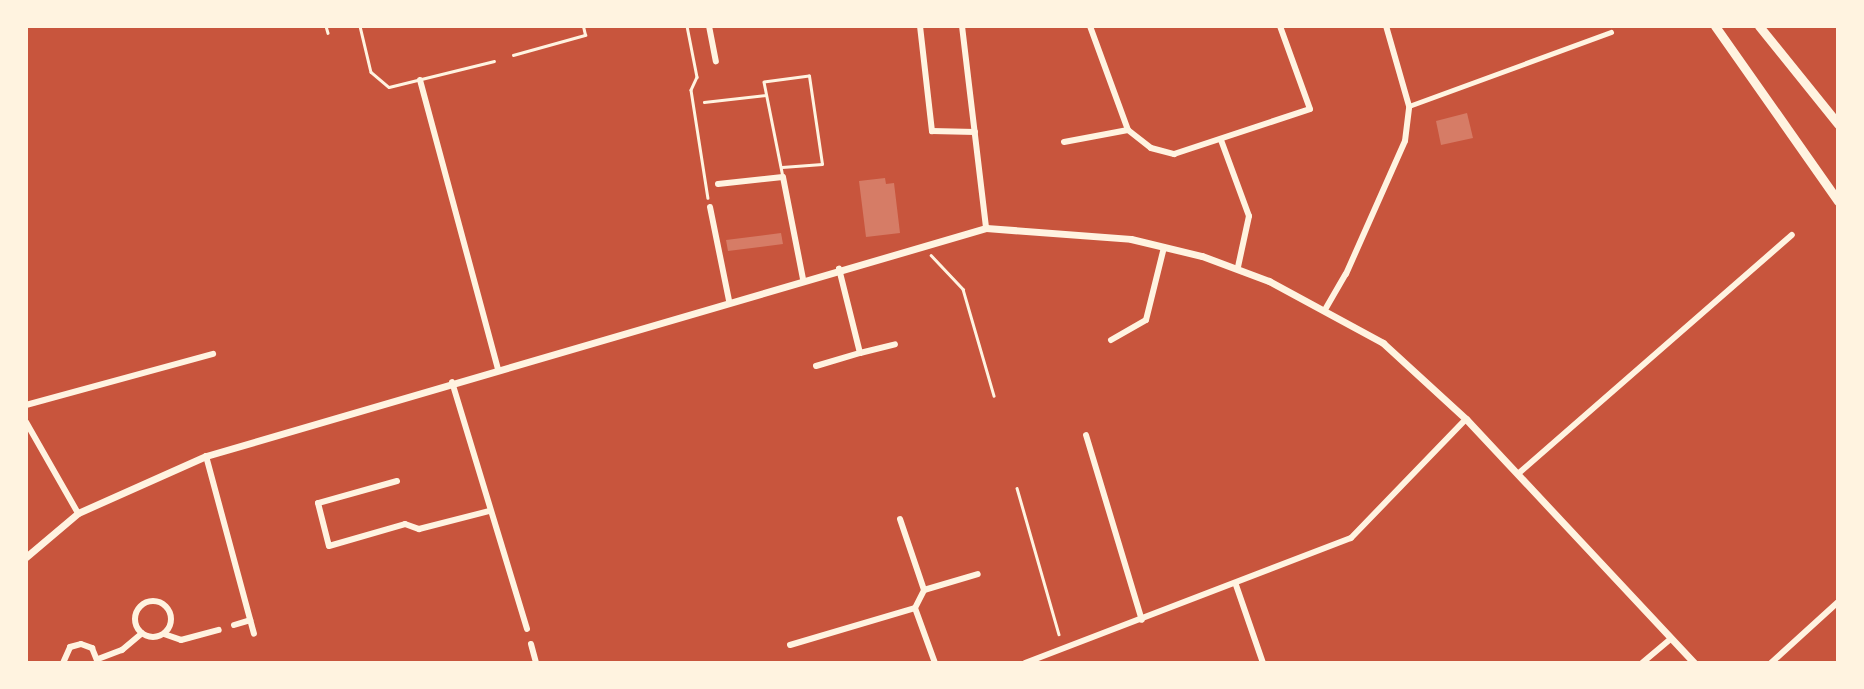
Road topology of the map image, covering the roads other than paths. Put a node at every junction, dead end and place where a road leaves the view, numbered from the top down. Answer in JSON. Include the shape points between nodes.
{"nodes":[{"id":1,"x":327,"y":26,"type":"edge"},
{"id":2,"x":360,"y":26,"type":"edge"},
{"id":3,"x":583,"y":26,"type":"edge"},
{"id":4,"x":709,"y":26,"type":"edge"},
{"id":5,"x":920,"y":26,"type":"edge"},
{"id":6,"x":962,"y":26,"type":"edge"},
{"id":7,"x":1090,"y":26,"type":"edge"},
{"id":8,"x":1280,"y":26,"type":"edge"},
{"id":9,"x":1386,"y":26,"type":"edge"},
{"id":10,"x":1715,"y":26,"type":"edge"},
{"id":11,"x":1759,"y":26,"type":"edge"},
{"id":12,"x":1611,"y":32,"type":"dead end"},
{"id":13,"x":328,"y":33,"type":"dead end"},
{"id":14,"x":513,"y":55,"type":"dead end"},
{"id":15,"x":494,"y":61,"type":"dead end"},
{"id":16,"x":716,"y":61,"type":"dead end"},
{"id":17,"x":420,"y":80,"type":"junction"},
{"id":18,"x":766,"y":96,"type":"junction"},
{"id":19,"x":704,"y":102,"type":"dead end"},
{"id":20,"x":1409,"y":106,"type":"junction"},
{"id":21,"x":1838,"y":124,"type":"edge"},
{"id":22,"x":1128,"y":130,"type":"junction"},
{"id":23,"x":975,"y":132,"type":"junction"},
{"id":24,"x":1220,"y":140,"type":"junction"},
{"id":25,"x":1064,"y":142,"type":"dead end"},
{"id":26,"x":782,"y":167,"type":"junction"},
{"id":27,"x":783,"y":177,"type":"junction"},
{"id":28,"x":718,"y":184,"type":"dead end"},
{"id":29,"x":1838,"y":201,"type":"edge"},
{"id":30,"x":710,"y":207,"type":"road end"},
{"id":31,"x":986,"y":228,"type":"junction"},
{"id":32,"x":1791,"y":235,"type":"dead end"},
{"id":33,"x":1164,"y":247,"type":"junction"},
{"id":34,"x":1238,"y":267,"type":"junction"},
{"id":35,"x":839,"y":269,"type":"junction"},
{"id":36,"x":803,"y":279,"type":"junction"},
{"id":37,"x":729,"y":300,"type":"junction"},
{"id":38,"x":1326,"y":308,"type":"junction"},
{"id":39,"x":1111,"y":340,"type":"dead end"},
{"id":40,"x":895,"y":344,"type":"dead end"},
{"id":41,"x":860,"y":353,"type":"junction"},
{"id":42,"x":213,"y":354,"type":"dead end"},
{"id":43,"x":816,"y":366,"type":"dead end"},
{"id":44,"x":498,"y":369,"type":"junction"},
{"id":45,"x":452,"y":382,"type":"junction"},
{"id":46,"x":26,"y":405,"type":"edge"},
{"id":47,"x":1466,"y":419,"type":"junction"},
{"id":48,"x":26,"y":422,"type":"edge"},
{"id":49,"x":1086,"y":435,"type":"dead end"},
{"id":50,"x":206,"y":456,"type":"junction"},
{"id":51,"x":1519,"y":473,"type":"junction"},
{"id":52,"x":397,"y":481,"type":"dead end"},
{"id":53,"x":489,"y":511,"type":"junction"},
{"id":54,"x":78,"y":513,"type":"junction"},
{"id":55,"x":900,"y":519,"type":"dead end"},
{"id":56,"x":26,"y":557,"type":"edge"},
{"id":57,"x":978,"y":575,"type":"dead end"},
{"id":58,"x":1236,"y":585,"type":"junction"},
{"id":59,"x":924,"y":590,"type":"junction"},
{"id":60,"x":1838,"y":602,"type":"edge"},
{"id":61,"x":915,"y":608,"type":"junction"},
{"id":62,"x":250,"y":620,"type":"junction"},
{"id":63,"x":1142,"y":620,"type":"junction"},
{"id":64,"x":234,"y":625,"type":"dead end"},
{"id":65,"x":219,"y":629,"type":"dead end"},
{"id":66,"x":527,"y":629,"type":"dead end"},
{"id":67,"x":142,"y":633,"type":"junction"},
{"id":68,"x":164,"y":634,"type":"junction"},
{"id":69,"x":254,"y":634,"type":"dead end"},
{"id":70,"x":1671,"y":639,"type":"junction"},
{"id":71,"x":531,"y":644,"type":"dead end"},
{"id":72,"x":790,"y":645,"type":"dead end"},
{"id":73,"x":98,"y":661,"type":"edge"},
{"id":74,"x":63,"y":663,"type":"edge"},
{"id":75,"x":536,"y":663,"type":"edge"},
{"id":76,"x":936,"y":663,"type":"edge"},
{"id":77,"x":1025,"y":663,"type":"edge"},
{"id":78,"x":1263,"y":663,"type":"edge"},
{"id":79,"x":1642,"y":663,"type":"edge"},
{"id":80,"x":1694,"y":663,"type":"edge"},
{"id":81,"x":1771,"y":663,"type":"edge"}],
"edges":[{"from":1,"to":13,"type":"lane"},
{"from":2,"to":17,"type":"lane","via":[[371,72],[383,84],[396,88]]},
{"from":3,"to":14,"type":"lane","via":[[585,34]]},
{"from":4,"to":16,"type":"street"},
{"from":5,"to":23,"type":"street","via":[[932,131]]},
{"from":6,"to":23,"type":"street"},
{"from":7,"to":22,"type":"street"},
{"from":8,"to":24,"type":"street","via":[[1310,109]]},
{"from":9,"to":20,"type":"street"},
{"from":10,"to":29,"type":"main road"},
{"from":11,"to":21,"type":"main road"},
{"from":12,"to":20,"type":"street"},
{"from":15,"to":17,"type":"lane"},
{"from":17,"to":44,"type":"street"},
{"from":18,"to":19,"type":"lane"},
{"from":18,"to":26,"type":"lane"},
{"from":18,"to":26,"type":"lane","via":[[764,82],[809,76],[822,164]]},
{"from":20,"to":38,"type":"street","via":[[1405,141],[1346,274]]},
{"from":22,"to":24,"type":"street","via":[[1151,148],[1174,154]]},
{"from":22,"to":25,"type":"street"},
{"from":23,"to":31,"type":"street"},
{"from":24,"to":34,"type":"street","via":[[1249,216]]},
{"from":26,"to":27,"type":"lane"},
{"from":27,"to":28,"type":"street"},
{"from":27,"to":36,"type":"street"},
{"from":30,"to":37,"type":"street"},
{"from":31,"to":33,"type":"street","via":[[1094,235]]},
{"from":31,"to":35,"type":"street"},
{"from":32,"to":51,"type":"street"},
{"from":33,"to":34,"type":"street"},
{"from":33,"to":39,"type":"street","via":[[1146,320]]},
{"from":34,"to":38,"type":"street"},
{"from":35,"to":36,"type":"street"},
{"from":35,"to":41,"type":"street"},
{"from":36,"to":37,"type":"street"},
{"from":37,"to":44,"type":"street"},
{"from":38,"to":47,"type":"street","via":[[1382,343]]},
{"from":40,"to":41,"type":"street"},
{"from":41,"to":43,"type":"street"},
{"from":42,"to":46,"type":"street"},
{"from":44,"to":45,"type":"street"},
{"from":45,"to":50,"type":"street"},
{"from":45,"to":53,"type":"street"},
{"from":47,"to":51,"type":"street"},
{"from":47,"to":58,"type":"street","via":[[1351,538]]},
{"from":48,"to":54,"type":"street"},
{"from":49,"to":63,"type":"street"},
{"from":50,"to":54,"type":"street"},
{"from":50,"to":62,"type":"street"},
{"from":51,"to":70,"type":"street"},
{"from":52,"to":53,"type":"street","via":[[318,503],[329,546],[405,524],[419,529]]},
{"from":53,"to":66,"type":"street"},
{"from":54,"to":56,"type":"street"},
{"from":55,"to":59,"type":"street"},
{"from":57,"to":59,"type":"street"},
{"from":58,"to":63,"type":"street"},
{"from":58,"to":78,"type":"street"},
{"from":59,"to":61,"type":"street"},
{"from":60,"to":81,"type":"street"},
{"from":61,"to":72,"type":"street"},
{"from":61,"to":76,"type":"street"},
{"from":62,"to":64,"type":"street"},
{"from":62,"to":69,"type":"street"},
{"from":63,"to":77,"type":"street"},
{"from":65,"to":68,"type":"street","via":[[181,640]]},
{"from":67,"to":68,"type":"street"},
{"from":67,"to":68,"type":"street","via":[[136,612],[145,603],[157,601],[171,612],[171,625]]},
{"from":67,"to":73,"type":"street","via":[[122,650]]},
{"from":70,"to":79,"type":"street"},
{"from":70,"to":80,"type":"street"},
{"from":71,"to":75,"type":"street"},
{"from":73,"to":74,"type":"street","via":[[92,648],[81,644],[70,647]]}]}
